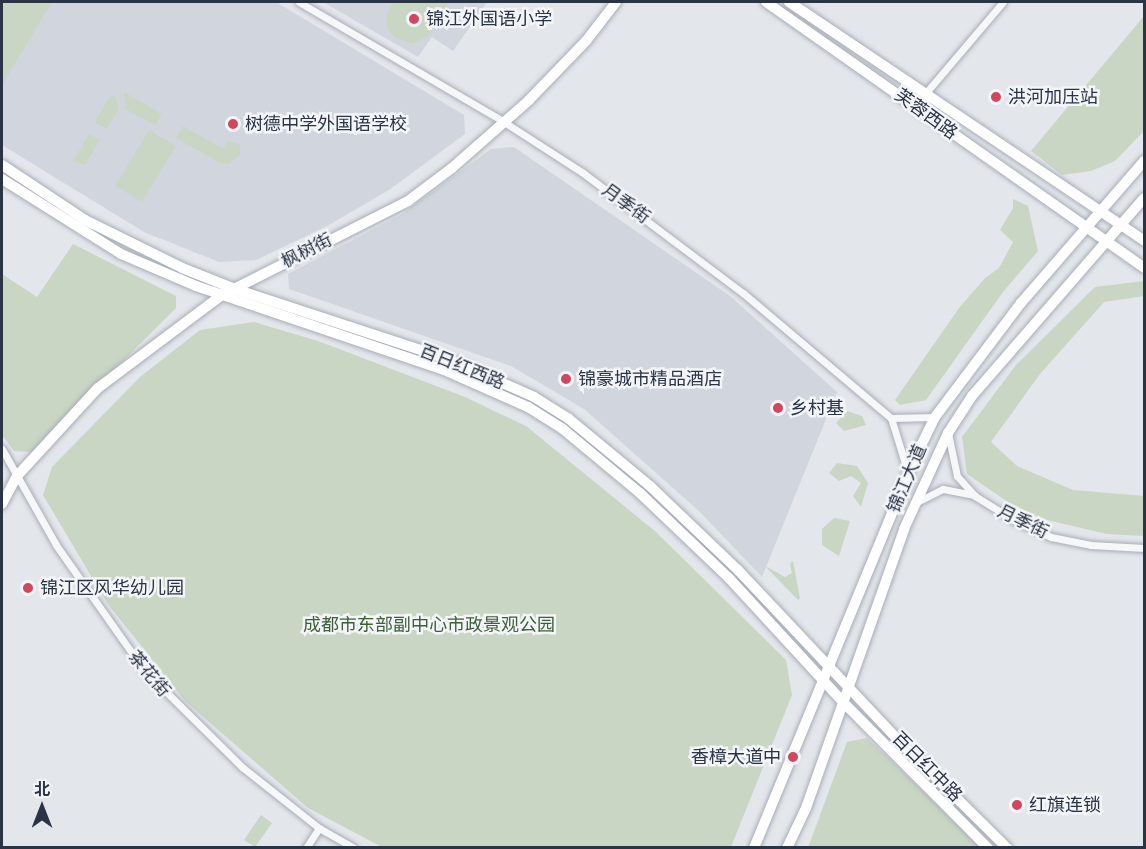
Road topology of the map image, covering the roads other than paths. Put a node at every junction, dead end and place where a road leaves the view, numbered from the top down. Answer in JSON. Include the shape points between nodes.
{"nodes":[{"id":1,"x":299,"y":2,"type":"edge"},
{"id":2,"x":616,"y":2,"type":"edge"},
{"id":3,"x":766,"y":2,"type":"edge"},
{"id":4,"x":789,"y":2,"type":"edge"},
{"id":5,"x":1003,"y":2,"type":"edge"},
{"id":6,"x":924,"y":95,"type":"junction"},
{"id":7,"x":504,"y":122,"type":"junction"},
{"id":8,"x":1144,"y":161,"type":"edge"},
{"id":9,"x":2,"y":165,"type":"edge"},
{"id":10,"x":2,"y":179,"type":"edge"},
{"id":11,"x":1144,"y":198,"type":"edge"},
{"id":12,"x":1101,"y":210,"type":"junction"},
{"id":13,"x":1121,"y":224,"type":"junction"},
{"id":14,"x":1085,"y":228,"type":"junction"},
{"id":15,"x":1144,"y":241,"type":"edge"},
{"id":16,"x":1105,"y":243,"type":"junction"},
{"id":17,"x":1144,"y":268,"type":"edge"},
{"id":18,"x":235,"y":289,"type":"junction"},
{"id":19,"x":222,"y":295,"type":"junction"},
{"id":20,"x":935,"y":417,"type":"junction"},
{"id":21,"x":891,"y":418,"type":"junction"},
{"id":22,"x":948,"y":433,"type":"junction"},
{"id":23,"x":2,"y":449,"type":"edge"},
{"id":24,"x":908,"y":473,"type":"junction"},
{"id":25,"x":17,"y":476,"type":"junction"},
{"id":26,"x":975,"y":496,"type":"junction"},
{"id":27,"x":915,"y":503,"type":"junction"},
{"id":28,"x":2,"y":504,"type":"edge"},
{"id":29,"x":1144,"y":548,"type":"edge"},
{"id":30,"x":830,"y":667,"type":"junction"},
{"id":31,"x":825,"y":682,"type":"junction"},
{"id":32,"x":849,"y":685,"type":"junction"},
{"id":33,"x":843,"y":702,"type":"junction"},
{"id":34,"x":319,"y":828,"type":"junction"},
{"id":35,"x":306,"y":848,"type":"edge"},
{"id":36,"x":354,"y":848,"type":"edge"},
{"id":37,"x":754,"y":848,"type":"edge"},
{"id":38,"x":787,"y":848,"type":"edge"},
{"id":39,"x":988,"y":848,"type":"edge"},
{"id":40,"x":1007,"y":848,"type":"edge"}],
"edges":[{"from":1,"to":7,"type":"street","name":"月季街"},
{"from":2,"to":7,"type":"street","name":"枫树街","via":[[586,41]]},
{"from":3,"to":14,"type":"street","name":"芙蓉西路"},
{"from":4,"to":6,"type":"street","name":"芙蓉西路"},
{"from":5,"to":6,"type":"street"},
{"from":6,"to":12,"type":"street","name":"芙蓉西路"},
{"from":7,"to":18,"type":"street","name":"枫树街","via":[[408,201]]},
{"from":7,"to":21,"type":"street","name":"月季街","via":[[670,236]]},
{"from":8,"to":12,"type":"street","name":"锦江大道"},
{"from":9,"to":18,"type":"street","name":"百日红西路","via":[[85,220]]},
{"from":10,"to":19,"type":"street","name":"百日红西路","via":[[121,254]]},
{"from":11,"to":13,"type":"street","name":"锦江大道"},
{"from":12,"to":13,"type":"street","name":"芙蓉西路"},
{"from":12,"to":14,"type":"street","name":"锦江大道"},
{"from":13,"to":15,"type":"street","name":"芙蓉西路"},
{"from":13,"to":16,"type":"street","name":"锦江大道"},
{"from":14,"to":16,"type":"street","name":"芙蓉西路"},
{"from":14,"to":20,"type":"street","name":"锦江大道","via":[[1021,303]]},
{"from":16,"to":17,"type":"street","name":"芙蓉西路"},
{"from":16,"to":22,"type":"street","name":"锦江大道","via":[[972,396]]},
{"from":18,"to":19,"type":"street","name":"枫树街"},
{"from":18,"to":30,"type":"street","name":"百日红西路","via":[[448,359],[534,397],[570,419],[650,486],[738,570]]},
{"from":19,"to":25,"type":"street","name":"枫树街","via":[[99,388]]},
{"from":19,"to":31,"type":"street","name":"百日红西路","via":[[444,370],[528,407],[563,429],[641,494],[729,578]]},
{"from":20,"to":21,"type":"street"},
{"from":20,"to":24,"type":"street","name":"锦江大道"},
{"from":21,"to":24,"type":"street"},
{"from":22,"to":26,"type":"street","name":"月季街","via":[[957,476]]},
{"from":22,"to":27,"type":"street","name":"锦江大道"},
{"from":23,"to":25,"type":"street","name":"茶花街"},
{"from":24,"to":30,"type":"street","name":"锦江大道"},
{"from":25,"to":28,"type":"street","name":"枫树街"},
{"from":25,"to":34,"type":"street","name":"茶花街","via":[[56,545],[144,670],[213,743]]},
{"from":26,"to":27,"type":"street","via":[[943,489]]},
{"from":26,"to":29,"type":"street","name":"月季街","via":[[1051,537],[1091,545]]},
{"from":27,"to":32,"type":"street","name":"锦江大道"},
{"from":30,"to":31,"type":"street","name":"锦江大道"},
{"from":30,"to":32,"type":"street","name":"百日红西路"},
{"from":31,"to":33,"type":"street","name":"百日红西路"},
{"from":31,"to":37,"type":"street","name":"锦江大道"},
{"from":32,"to":33,"type":"street","name":"锦江大道"},
{"from":32,"to":40,"type":"street","name":"百日红中路"},
{"from":33,"to":38,"type":"street","name":"锦江大道","via":[[806,808]]},
{"from":33,"to":39,"type":"street","name":"百日红中路"},
{"from":34,"to":35,"type":"street"},
{"from":34,"to":36,"type":"street","name":"茶花街"}]}
